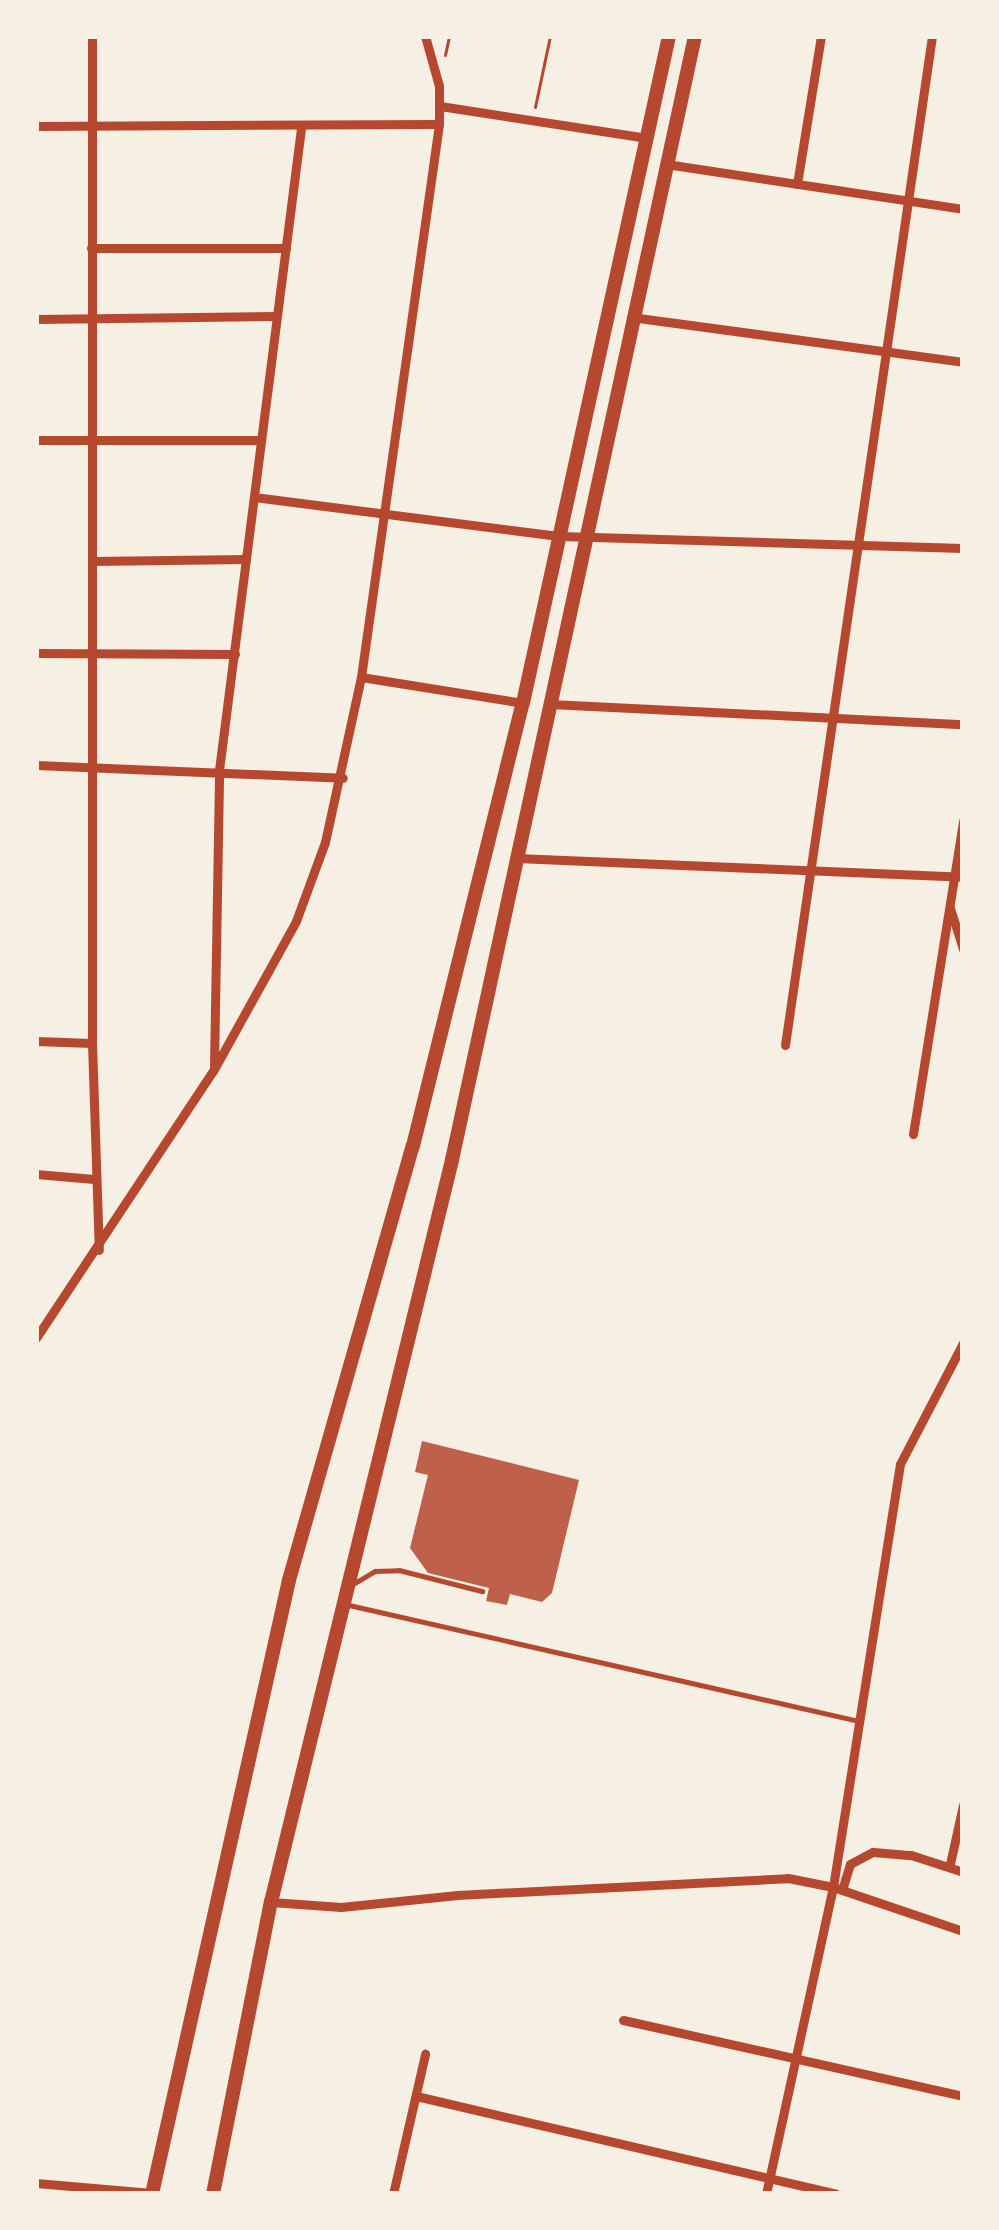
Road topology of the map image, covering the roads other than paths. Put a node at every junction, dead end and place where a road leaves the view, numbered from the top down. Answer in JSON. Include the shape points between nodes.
{"nodes":[{"id":1,"x":92,"y":36,"type":"edge"},
{"id":2,"x":425,"y":36,"type":"edge"},
{"id":3,"x":669,"y":36,"type":"edge"},
{"id":4,"x":694,"y":36,"type":"edge"},
{"id":5,"x":821,"y":36,"type":"edge"},
{"id":6,"x":932,"y":36,"type":"edge"},
{"id":7,"x":440,"y":106,"type":"junction"},
{"id":8,"x":439,"y":124,"type":"junction"},
{"id":9,"x":36,"y":126,"type":"edge"},
{"id":10,"x":92,"y":127,"type":"junction"},
{"id":11,"x":301,"y":128,"type":"junction"},
{"id":12,"x":646,"y":138,"type":"junction"},
{"id":13,"x":665,"y":164,"type":"junction"},
{"id":14,"x":797,"y":184,"type":"junction"},
{"id":15,"x":910,"y":201,"type":"junction"},
{"id":16,"x":963,"y":209,"type":"edge"},
{"id":17,"x":91,"y":248,"type":"junction"},
{"id":18,"x":286,"y":248,"type":"junction"},
{"id":19,"x":277,"y":316,"type":"junction"},
{"id":20,"x":632,"y":316,"type":"junction"},
{"id":21,"x":36,"y":320,"type":"edge"},
{"id":22,"x":92,"y":320,"type":"junction"},
{"id":23,"x":888,"y":351,"type":"junction"},
{"id":24,"x":963,"y":362,"type":"edge"},
{"id":25,"x":36,"y":440,"type":"edge"},
{"id":26,"x":93,"y":440,"type":"junction"},
{"id":27,"x":261,"y":440,"type":"junction"},
{"id":28,"x":254,"y":497,"type":"junction"},
{"id":29,"x":384,"y":513,"type":"junction"},
{"id":30,"x":559,"y":536,"type":"junction"},
{"id":31,"x":584,"y":536,"type":"junction"},
{"id":32,"x":861,"y":541,"type":"junction"},
{"id":33,"x":963,"y":548,"type":"edge"},
{"id":34,"x":246,"y":560,"type":"junction"},
{"id":35,"x":92,"y":561,"type":"junction"},
{"id":36,"x":36,"y":653,"type":"edge"},
{"id":37,"x":92,"y":653,"type":"junction"},
{"id":38,"x":235,"y":654,"type":"junction"},
{"id":39,"x":361,"y":677,"type":"junction"},
{"id":40,"x":523,"y":703,"type":"junction"},
{"id":41,"x":550,"y":704,"type":"junction"},
{"id":42,"x":836,"y":714,"type":"junction"},
{"id":43,"x":963,"y":724,"type":"edge"},
{"id":44,"x":36,"y":765,"type":"edge"},
{"id":45,"x":92,"y":766,"type":"junction"},
{"id":46,"x":219,"y":770,"type":"junction"},
{"id":47,"x":343,"y":778,"type":"junction"},
{"id":48,"x":963,"y":821,"type":"edge"},
{"id":49,"x":516,"y":858,"type":"junction"},
{"id":50,"x":810,"y":871,"type":"junction"},
{"id":51,"x":959,"y":877,"type":"edge"},
{"id":52,"x":950,"y":906,"type":"junction"},
{"id":53,"x":963,"y":949,"type":"edge"},
{"id":54,"x":36,"y":1041,"type":"edge"},
{"id":55,"x":92,"y":1042,"type":"junction"},
{"id":56,"x":785,"y":1045,"type":"dead end"},
{"id":57,"x":213,"y":1071,"type":"junction"},
{"id":58,"x":913,"y":1134,"type":"dead end"},
{"id":59,"x":36,"y":1174,"type":"edge"},
{"id":60,"x":94,"y":1179,"type":"junction"},
{"id":61,"x":99,"y":1250,"type":"junction"},
{"id":62,"x":36,"y":1338,"type":"edge"},
{"id":63,"x":963,"y":1343,"type":"edge"},
{"id":64,"x":349,"y":1584,"type":"junction"},
{"id":65,"x":482,"y":1591,"type":"dead end"},
{"id":66,"x":344,"y":1604,"type":"junction"},
{"id":67,"x":860,"y":1721,"type":"junction"},
{"id":68,"x":963,"y":1809,"type":"edge"},
{"id":69,"x":950,"y":1864,"type":"junction"},
{"id":70,"x":963,"y":1872,"type":"edge"},
{"id":71,"x":838,"y":1888,"type":"junction"},
{"id":72,"x":271,"y":1902,"type":"junction"},
{"id":73,"x":963,"y":1931,"type":"edge"},
{"id":74,"x":623,"y":2020,"type":"dead end"},
{"id":75,"x":425,"y":2054,"type":"dead end"},
{"id":76,"x":796,"y":2059,"type":"junction"},
{"id":77,"x":416,"y":2096,"type":"junction"},
{"id":78,"x":963,"y":2096,"type":"edge"},
{"id":79,"x":769,"y":2180,"type":"junction"},
{"id":80,"x":36,"y":2183,"type":"edge"},
{"id":81,"x":152,"y":2194,"type":"edge"},
{"id":82,"x":213,"y":2194,"type":"edge"},
{"id":83,"x":393,"y":2194,"type":"edge"},
{"id":84,"x":766,"y":2194,"type":"edge"},
{"id":85,"x":836,"y":2194,"type":"edge"}],
"edges":[{"from":1,"to":10,"type":"street"},
{"from":2,"to":7,"type":"street"},
{"from":3,"to":12,"type":"main road"},
{"from":4,"to":13,"type":"main road"},
{"from":5,"to":14,"type":"street"},
{"from":6,"to":15,"type":"street"},
{"from":7,"to":8,"type":"street"},
{"from":7,"to":12,"type":"street"},
{"from":8,"to":11,"type":"street"},
{"from":8,"to":29,"type":"street"},
{"from":9,"to":10,"type":"street"},
{"from":10,"to":11,"type":"street"},
{"from":10,"to":17,"type":"street"},
{"from":11,"to":18,"type":"street"},
{"from":12,"to":30,"type":"main road"},
{"from":13,"to":14,"type":"street"},
{"from":13,"to":20,"type":"main road"},
{"from":14,"to":15,"type":"street"},
{"from":15,"to":16,"type":"street"},
{"from":15,"to":23,"type":"street"},
{"from":17,"to":18,"type":"street"},
{"from":17,"to":22,"type":"street"},
{"from":18,"to":19,"type":"street"},
{"from":19,"to":22,"type":"street"},
{"from":19,"to":27,"type":"street"},
{"from":20,"to":23,"type":"street"},
{"from":20,"to":31,"type":"main road"},
{"from":21,"to":22,"type":"street"},
{"from":22,"to":26,"type":"street"},
{"from":23,"to":24,"type":"street"},
{"from":23,"to":32,"type":"street"},
{"from":25,"to":26,"type":"street"},
{"from":26,"to":27,"type":"street"},
{"from":26,"to":35,"type":"street"},
{"from":27,"to":28,"type":"street"},
{"from":28,"to":29,"type":"street"},
{"from":28,"to":34,"type":"street"},
{"from":29,"to":30,"type":"street"},
{"from":29,"to":39,"type":"street"},
{"from":30,"to":31,"type":"street"},
{"from":30,"to":40,"type":"main road"},
{"from":31,"to":32,"type":"street"},
{"from":31,"to":41,"type":"main road"},
{"from":32,"to":33,"type":"street"},
{"from":32,"to":42,"type":"street"},
{"from":34,"to":35,"type":"street"},
{"from":34,"to":38,"type":"street"},
{"from":35,"to":37,"type":"street"},
{"from":36,"to":37,"type":"street"},
{"from":37,"to":38,"type":"street"},
{"from":37,"to":45,"type":"street"},
{"from":38,"to":46,"type":"street"},
{"from":39,"to":40,"type":"street"},
{"from":39,"to":47,"type":"street"},
{"from":40,"to":81,"type":"main road","via":[[413,1146],[289,1580]]},
{"from":41,"to":42,"type":"street"},
{"from":41,"to":49,"type":"main road"},
{"from":42,"to":43,"type":"street"},
{"from":42,"to":50,"type":"street"},
{"from":44,"to":45,"type":"street"},
{"from":45,"to":46,"type":"street"},
{"from":45,"to":55,"type":"street"},
{"from":46,"to":47,"type":"street"},
{"from":46,"to":57,"type":"street"},
{"from":47,"to":57,"type":"street","via":[[296,921]]},
{"from":48,"to":51,"type":"street"},
{"from":49,"to":50,"type":"street"},
{"from":49,"to":64,"type":"main road"},
{"from":50,"to":51,"type":"street"},
{"from":50,"to":56,"type":"street"},
{"from":51,"to":52,"type":"street"},
{"from":52,"to":53,"type":"street"},
{"from":52,"to":58,"type":"street"},
{"from":54,"to":55,"type":"street"},
{"from":55,"to":60,"type":"street"},
{"from":57,"to":61,"type":"street"},
{"from":59,"to":60,"type":"street"},
{"from":60,"to":61,"type":"street"},
{"from":61,"to":62,"type":"street"},
{"from":63,"to":67,"type":"street","via":[[900,1464]]},
{"from":64,"to":65,"type":"lane","via":[[399,1570]]},
{"from":64,"to":66,"type":"main road"},
{"from":66,"to":67,"type":"lane"},
{"from":66,"to":72,"type":"main road"},
{"from":67,"to":71,"type":"street"},
{"from":68,"to":69,"type":"street"},
{"from":69,"to":70,"type":"street"},
{"from":69,"to":71,"type":"street","via":[[873,1852],[850,1864]]},
{"from":71,"to":72,"type":"street","via":[[788,1878],[341,1907]]},
{"from":71,"to":73,"type":"street"},
{"from":71,"to":76,"type":"street"},
{"from":72,"to":82,"type":"main road"},
{"from":74,"to":76,"type":"street"},
{"from":75,"to":77,"type":"street"},
{"from":76,"to":78,"type":"street"},
{"from":76,"to":79,"type":"street"},
{"from":77,"to":79,"type":"street"},
{"from":77,"to":83,"type":"street"},
{"from":79,"to":84,"type":"street"},
{"from":79,"to":85,"type":"street"},
{"from":80,"to":81,"type":"street"}]}
